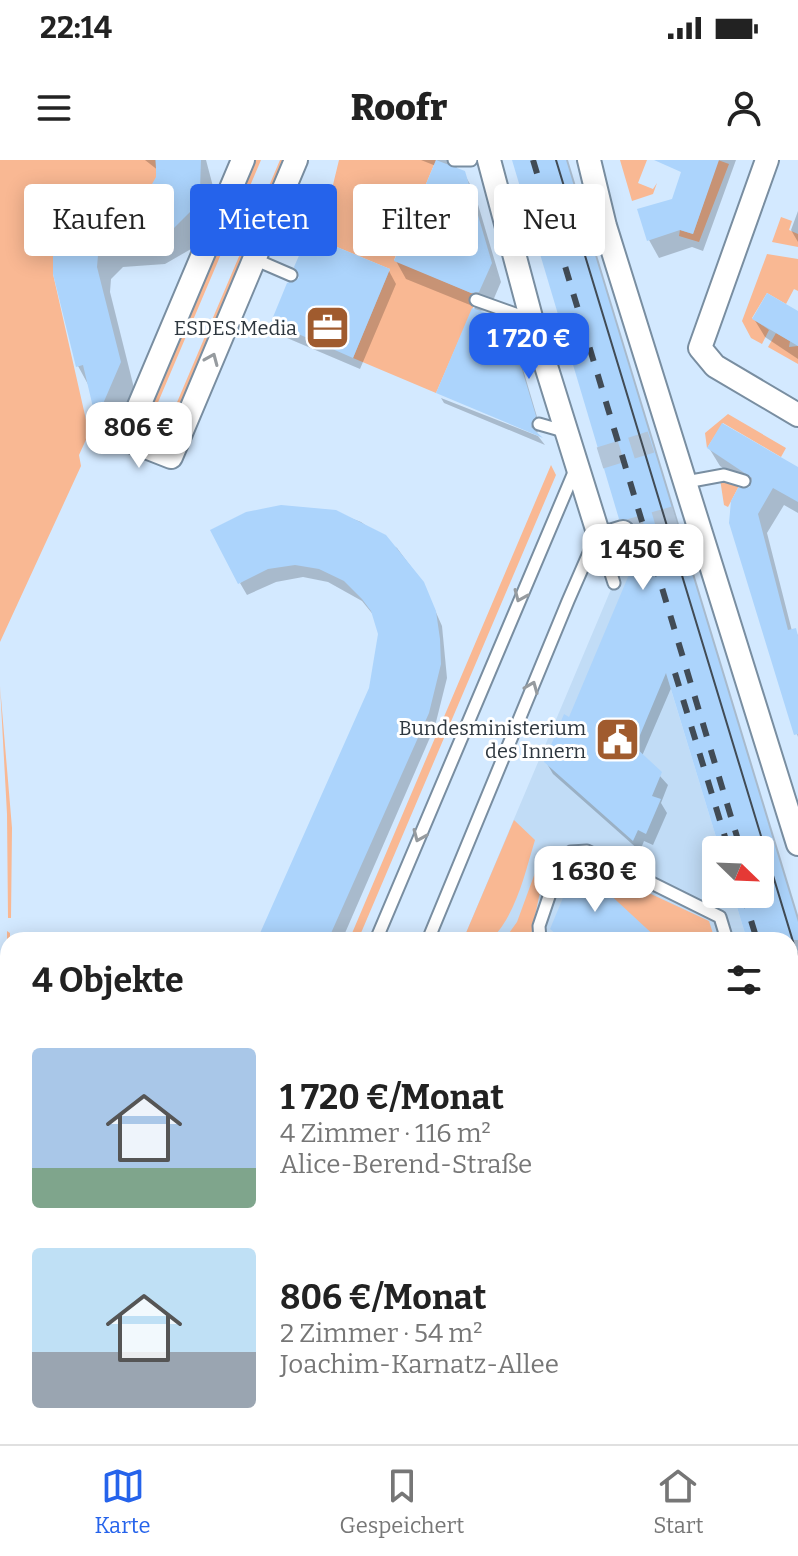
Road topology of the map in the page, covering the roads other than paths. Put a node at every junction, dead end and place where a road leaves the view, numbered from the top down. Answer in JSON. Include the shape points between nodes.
{"nodes":[{"id":1,"x":243,"y":160,"type":"edge"},
{"id":2,"x":296,"y":160,"type":"edge"},
{"id":3,"x":454,"y":160,"type":"edge"},
{"id":4,"x":471,"y":160,"type":"edge"},
{"id":5,"x":489,"y":160,"type":"edge"},
{"id":6,"x":589,"y":160,"type":"edge"},
{"id":7,"x":767,"y":160,"type":"edge"},
{"id":8,"x":254,"y":259,"type":"junction"},
{"id":9,"x":291,"y":275,"type":"dead end"},
{"id":10,"x":476,"y":300,"type":"dead end"},
{"id":11,"x":532,"y":321,"type":"junction"},
{"id":12,"x":798,"y":415,"type":"edge"},
{"id":13,"x":539,"y":424,"type":"dead end"},
{"id":14,"x":567,"y":432,"type":"junction"},
{"id":15,"x":600,"y":458,"type":"tunnel mouth"},
{"id":16,"x":577,"y":465,"type":"junction"},
{"id":17,"x":744,"y":481,"type":"dead end"},
{"id":18,"x":686,"y":482,"type":"junction"},
{"id":19,"x":623,"y":532,"type":"tunnel mouth"},
{"id":20,"x":600,"y":539,"type":"junction"},
{"id":21,"x":614,"y":583,"type":"dead end"},
{"id":22,"x":798,"y":844,"type":"edge"},
{"id":23,"x":379,"y":932,"type":"edge"},
{"id":24,"x":431,"y":932,"type":"edge"},
{"id":25,"x":539,"y":932,"type":"edge"},
{"id":26,"x":725,"y":932,"type":"edge"}],
"edges":[{"from":1,"to":8,"type":"street","one_way":true,"via":[[125,439],[171,457]]},
{"from":2,"to":8,"type":"street"},
{"from":3,"to":4,"type":"lane"},
{"from":5,"to":11,"type":"street"},
{"from":6,"to":18,"type":"street","via":[[660,439]]},
{"from":7,"to":12,"type":"street","via":[[700,348],[715,366]]},
{"from":8,"to":9,"type":"lane"},
{"from":10,"to":11,"type":"lane"},
{"from":11,"to":14,"type":"street"},
{"from":13,"to":14,"type":"lane"},
{"from":14,"to":16,"type":"street"},
{"from":15,"to":16,"type":"street"},
{"from":16,"to":20,"type":"street"},
{"from":16,"to":23,"type":"lane","one_way":true},
{"from":17,"to":18,"type":"lane","via":[[724,475]]},
{"from":18,"to":22,"type":"street","via":[[685,515]]},
{"from":19,"to":20,"type":"street"},
{"from":20,"to":21,"type":"lane"},
{"from":24,"to":20,"type":"lane","one_way":true,"via":[[568,601]]},
{"from":25,"to":26,"type":"lane","via":[[562,858],[587,851],[720,917]]}]}
